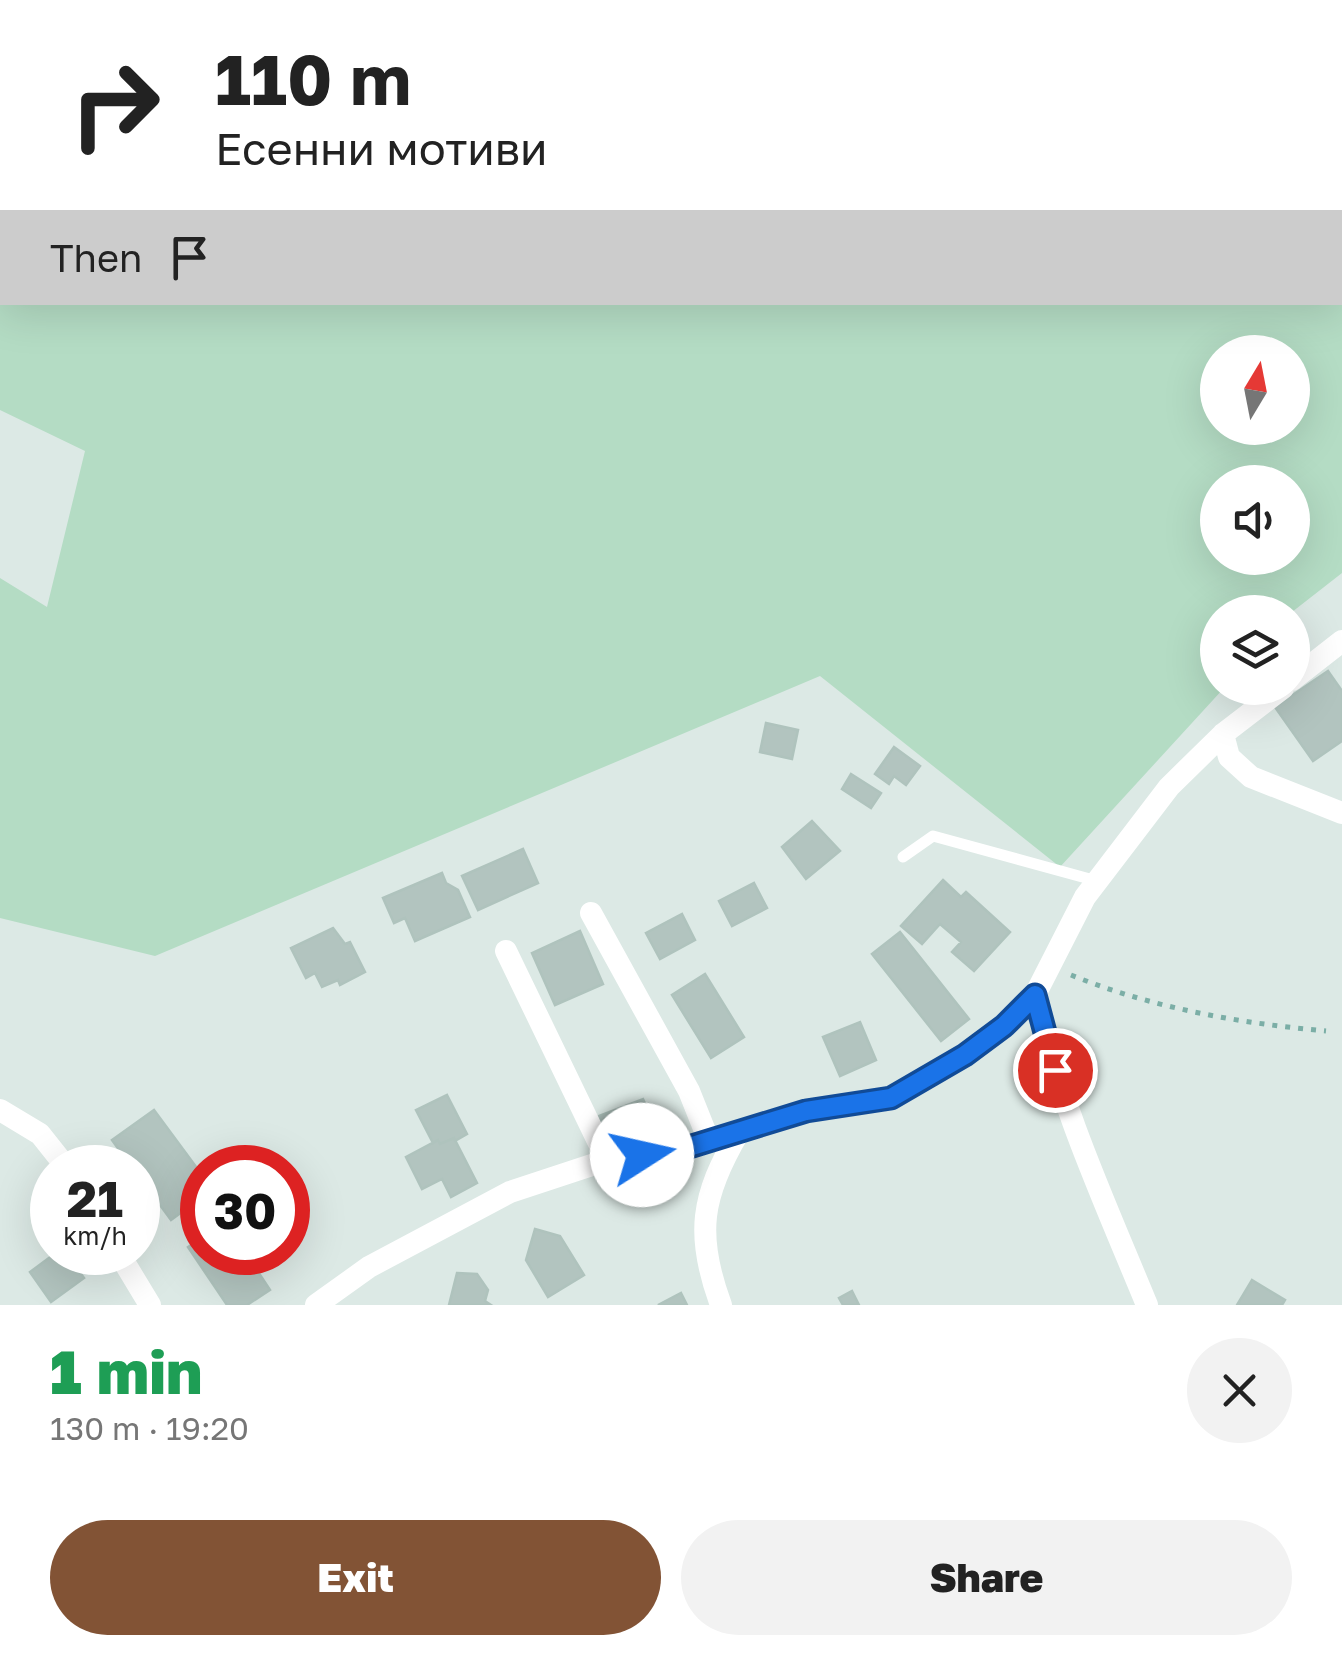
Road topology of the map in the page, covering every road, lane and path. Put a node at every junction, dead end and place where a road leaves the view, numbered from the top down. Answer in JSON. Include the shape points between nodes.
{"nodes":[{"id":1,"x":1342,"y":642,"type":"edge"},
{"id":2,"x":1310,"y":666,"type":"edge"},
{"id":3,"x":1261,"y":705,"type":"edge"},
{"id":4,"x":1223,"y":734,"type":"junction"},
{"id":5,"x":1342,"y":813,"type":"edge"},
{"id":6,"x":903,"y":857,"type":"dead end"},
{"id":7,"x":1096,"y":881,"type":"junction"},
{"id":8,"x":591,"y":913,"type":"dead end"},
{"id":9,"x":506,"y":951,"type":"dead end"},
{"id":10,"x":1049,"y":966,"type":"junction"},
{"id":11,"x":1035,"y":995,"type":"junction"},
{"id":12,"x":1326,"y":1031,"type":"dead end"},
{"id":13,"x":0,"y":1110,"type":"edge"},
{"id":14,"x":739,"y":1132,"type":"junction"},
{"id":15,"x":709,"y":1141,"type":"junction"},
{"id":16,"x":49,"y":1145,"type":"edge"},
{"id":17,"x":607,"y":1160,"type":"junction"},
{"id":18,"x":132,"y":1275,"type":"edge"},
{"id":19,"x":150,"y":1305,"type":"edge"},
{"id":20,"x":316,"y":1305,"type":"edge"},
{"id":21,"x":720,"y":1305,"type":"edge"},
{"id":22,"x":1147,"y":1305,"type":"edge"}],
"edges":[{"from":1,"to":2,"type":"street"},
{"from":3,"to":4,"type":"street"},
{"from":4,"to":5,"type":"street","via":[[1229,757],[1250,776]]},
{"from":4,"to":7,"type":"street","via":[[1169,787]]},
{"from":6,"to":7,"type":"lane","via":[[933,836]]},
{"from":7,"to":10,"type":"street"},
{"from":8,"to":15,"type":"street"},
{"from":9,"to":17,"type":"street"},
{"from":10,"to":11,"type":"street"},
{"from":10,"to":12,"type":"path","via":[[1190,1012]]},
{"from":11,"to":14,"type":"street","via":[[965,1055],[891,1098],[806,1111]]},
{"from":11,"to":22,"type":"street","via":[[1082,1146]]},
{"from":13,"to":16,"type":"street"},
{"from":14,"to":15,"type":"street"},
{"from":14,"to":21,"type":"street","via":[[716,1172],[705,1217],[706,1266]]},
{"from":15,"to":17,"type":"street"},
{"from":17,"to":20,"type":"street","via":[[510,1192],[369,1267]]},
{"from":18,"to":19,"type":"street"}]}
